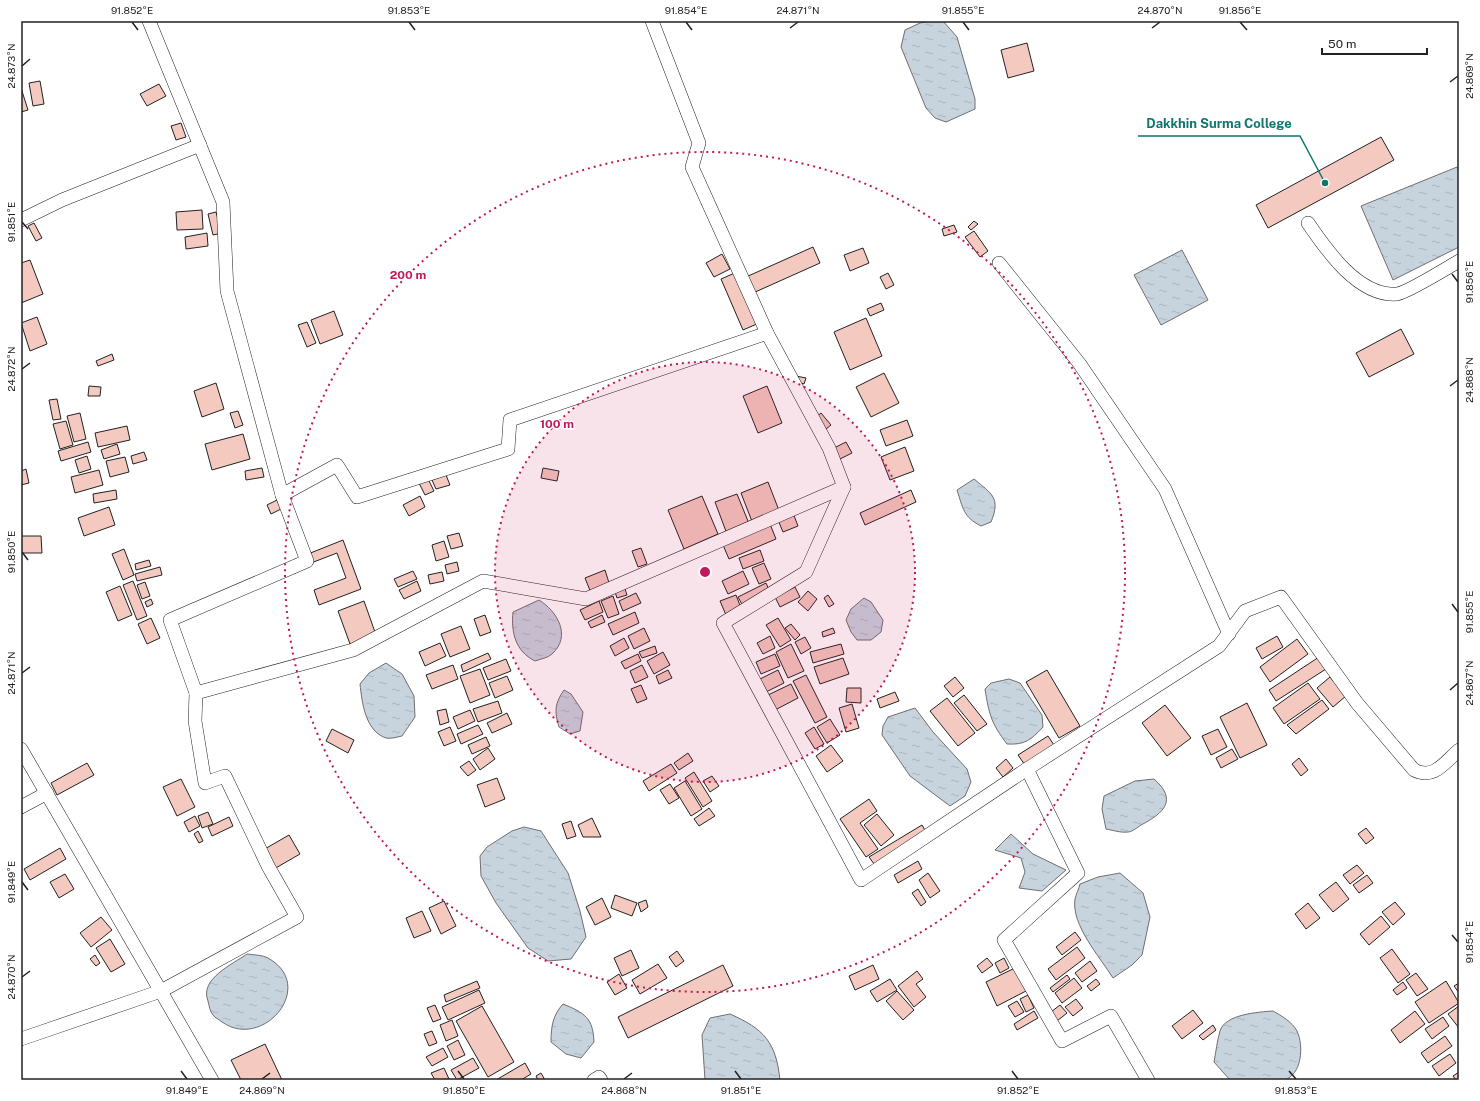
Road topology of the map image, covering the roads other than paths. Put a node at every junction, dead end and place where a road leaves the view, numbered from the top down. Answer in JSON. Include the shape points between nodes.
{"nodes":[{"id":1,"x":149,"y":21,"type":"edge"},
{"id":2,"x":652,"y":21,"type":"edge"},
{"id":3,"x":200,"y":145,"type":"junction"},
{"id":4,"x":21,"y":220,"type":"edge"},
{"id":5,"x":1308,"y":223,"type":"dead end"},
{"id":6,"x":1459,"y":261,"type":"edge"},
{"id":7,"x":999,"y":263,"type":"dead end"},
{"id":8,"x":767,"y":333,"type":"junction"},
{"id":9,"x":844,"y":487,"type":"junction"},
{"id":10,"x":282,"y":495,"type":"junction"},
{"id":11,"x":1229,"y":634,"type":"junction"},
{"id":12,"x":196,"y":693,"type":"junction"},
{"id":13,"x":21,"y":749,"type":"edge"},
{"id":14,"x":1459,"y":750,"type":"edge"},
{"id":15,"x":1027,"y":769,"type":"junction"},
{"id":16,"x":47,"y":794,"type":"junction"},
{"id":17,"x":21,"y":807,"type":"edge"},
{"id":18,"x":161,"y":991,"type":"junction"},
{"id":19,"x":21,"y":1039,"type":"edge"},
{"id":20,"x":212,"y":1080,"type":"edge"},
{"id":21,"x":594,"y":1080,"type":"edge"},
{"id":22,"x":601,"y":1080,"type":"edge"},
{"id":23,"x":1148,"y":1080,"type":"edge"}],
"edges":[{"from":1,"to":3,"type":"street"},
{"from":2,"to":8,"type":"street","via":[[698,143],[692,167]]},
{"from":3,"to":4,"type":"street","via":[[62,200]]},
{"from":3,"to":10,"type":"street","via":[[223,202],[227,291]]},
{"from":5,"to":6,"type":"street","via":[[1327,251],[1370,289],[1398,294]]},
{"from":7,"to":11,"type":"street","via":[[1079,363],[1165,490]]},
{"from":8,"to":9,"type":"street","via":[[829,448]]},
{"from":8,"to":10,"type":"street","via":[[510,420],[508,449],[357,497],[337,465]]},
{"from":9,"to":12,"type":"street","via":[[586,599],[483,581],[353,650]]},
{"from":9,"to":15,"type":"street","via":[[806,572],[723,623],[861,880]]},
{"from":10,"to":12,"type":"street","via":[[307,561],[170,620]]},
{"from":11,"to":14,"type":"street","via":[[1245,612],[1281,597],[1357,703],[1414,770],[1422,774],[1432,773]]},
{"from":11,"to":15,"type":"street","via":[[1220,646]]},
{"from":12,"to":18,"type":"street","via":[[195,721],[205,783],[225,776],[268,866],[297,918]]},
{"from":13,"to":16,"type":"street"},
{"from":15,"to":23,"type":"street","via":[[1078,873],[1004,940],[1062,1041],[1111,1016]]},
{"from":16,"to":17,"type":"street"},
{"from":16,"to":18,"type":"street"},
{"from":18,"to":19,"type":"street"},
{"from":18,"to":20,"type":"street"},
{"from":21,"to":22,"type":"street","via":[[599,1077]]}]}
